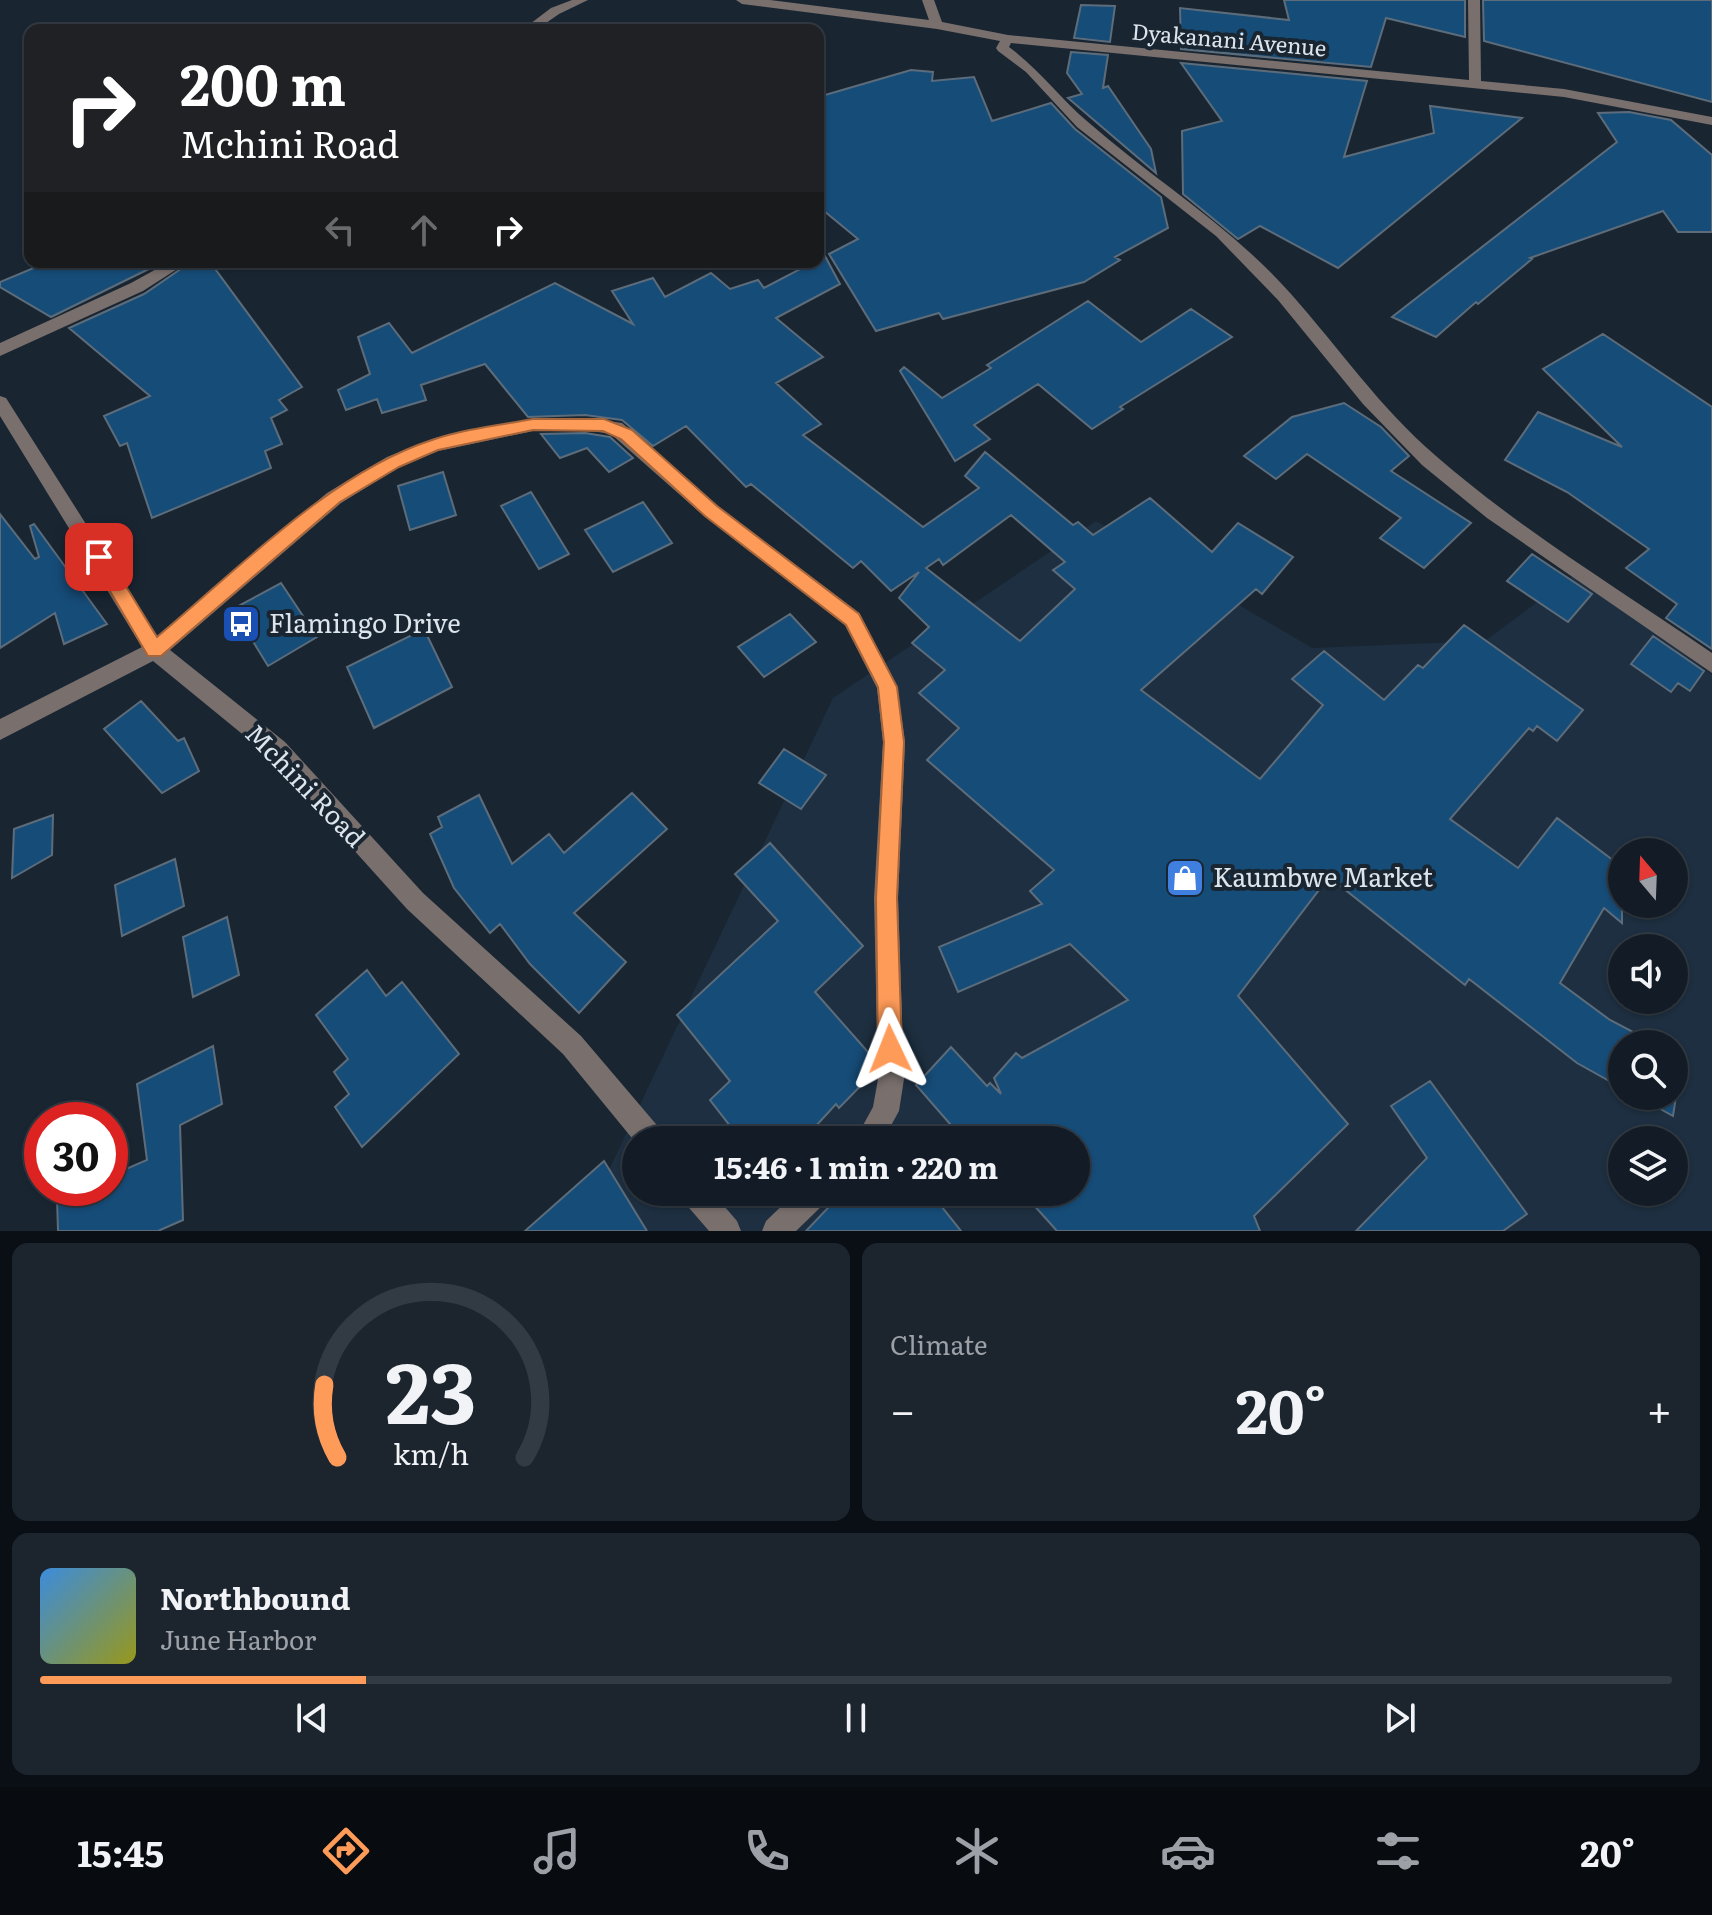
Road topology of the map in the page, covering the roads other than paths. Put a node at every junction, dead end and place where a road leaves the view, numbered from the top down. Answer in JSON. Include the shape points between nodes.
{"nodes":[{"id":1,"x":582,"y":0,"type":"edge"},
{"id":2,"x":742,"y":0,"type":"edge"},
{"id":3,"x":928,"y":0,"type":"edge"},
{"id":4,"x":1474,"y":0,"type":"edge"},
{"id":5,"x":537,"y":24,"type":"edge"},
{"id":6,"x":937,"y":25,"type":"junction"},
{"id":7,"x":1008,"y":39,"type":"junction"},
{"id":8,"x":1475,"y":84,"type":"junction"},
{"id":9,"x":1712,"y":121,"type":"edge"},
{"id":10,"x":170,"y":268,"type":"edge"},
{"id":11,"x":0,"y":350,"type":"edge"},
{"id":12,"x":0,"y":402,"type":"edge"},
{"id":13,"x":155,"y":650,"type":"junction"},
{"id":14,"x":1712,"y":664,"type":"edge"},
{"id":15,"x":0,"y":730,"type":"edge"},
{"id":16,"x":639,"y":1126,"type":"edge"},
{"id":17,"x":877,"y":1126,"type":"edge"},
{"id":18,"x":706,"y":1206,"type":"edge"},
{"id":19,"x":802,"y":1206,"type":"edge"},
{"id":20,"x":727,"y":1231,"type":"edge"},
{"id":21,"x":776,"y":1231,"type":"edge"}],
"edges":[{"from":1,"to":5,"type":"street"},
{"from":2,"to":6,"type":"street","name":"Dyakanani Avenue"},
{"from":3,"to":6,"type":"street"},
{"from":4,"to":8,"type":"street"},
{"from":6,"to":7,"type":"street","name":"Dyakanani Avenue"},
{"from":7,"to":8,"type":"street","name":"Dyakanani Avenue"},
{"from":7,"to":14,"type":"street","via":[[1002,48],[1030,69],[1082,124],[1221,233],[1284,296],[1369,400],[1428,460],[1494,513]]},
{"from":8,"to":9,"type":"street","name":"Dyakanani Avenue","via":[[1564,93]]},
{"from":10,"to":11,"type":"street"},
{"from":12,"to":13,"type":"street","name":"Mchini Road"},
{"from":13,"to":15,"type":"street"},
{"from":13,"to":16,"type":"street","name":"Mchini Road","via":[[277,749],[415,901],[572,1045]]},
{"from":13,"to":17,"type":"street","via":[[334,498],[393,462],[435,445],[533,425],[604,425],[627,435],[711,511],[852,619],[887,687],[894,742],[886,898],[891,1079],[886,1111]]},
{"from":18,"to":20,"type":"street"},
{"from":19,"to":21,"type":"street"}]}
